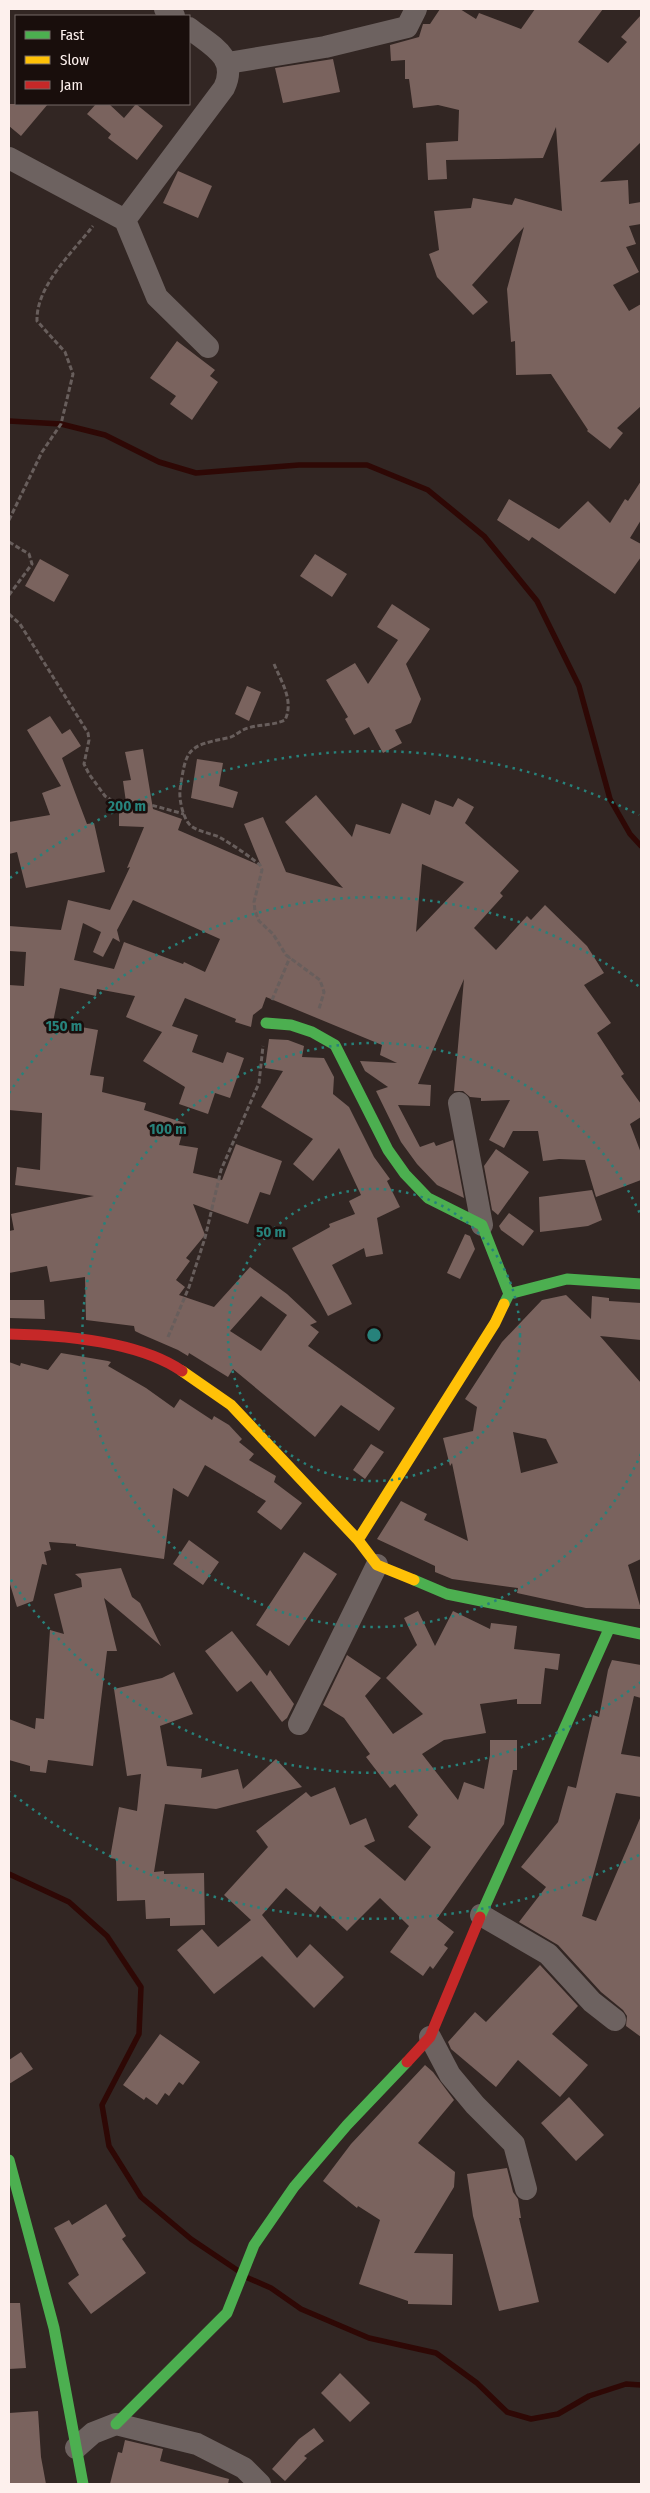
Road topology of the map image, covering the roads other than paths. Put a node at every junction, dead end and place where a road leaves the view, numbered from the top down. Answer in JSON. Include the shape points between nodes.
{"nodes":[{"id":1,"x":416,"y":9,"type":"edge"},
{"id":2,"x":190,"y":29,"type":"edge"},
{"id":3,"x":228,"y":63,"type":"junction"},
{"id":4,"x":9,"y":158,"type":"edge"},
{"id":5,"x":115,"y":215,"type":"junction"},
{"id":6,"x":208,"y":346,"type":"dead end"},
{"id":7,"x":266,"y":1023,"type":"road end"},
{"id":8,"x":459,"y":1103,"type":"dead end"},
{"id":9,"x":482,"y":1225,"type":"junction"},
{"id":10,"x":641,"y":1284,"type":"edge"},
{"id":11,"x":509,"y":1294,"type":"junction"},
{"id":12,"x":9,"y":1334,"type":"edge"},
{"id":13,"x":358,"y":1540,"type":"junction"},
{"id":14,"x":377,"y":1565,"type":"junction"},
{"id":15,"x":609,"y":1629,"type":"junction"},
{"id":16,"x":641,"y":1634,"type":"edge"},
{"id":17,"x":299,"y":1724,"type":"dead end"},
{"id":18,"x":481,"y":1915,"type":"junction"},
{"id":19,"x":615,"y":2020,"type":"dead end"},
{"id":20,"x":430,"y":2037,"type":"junction"},
{"id":21,"x":9,"y":2160,"type":"edge"},
{"id":22,"x":526,"y":2188,"type":"dead end"},
{"id":23,"x":116,"y":2424,"type":"junction"},
{"id":24,"x":76,"y":2448,"type":"junction"},
{"id":25,"x":83,"y":2484,"type":"edge"},
{"id":26,"x":260,"y":2484,"type":"edge"}],
"edges":[{"from":1,"to":3,"type":"street","via":[[407,27],[325,47]]},
{"from":2,"to":3,"type":"street","via":[[221,53]]},
{"from":3,"to":5,"type":"street","via":[[230,75],[224,88]]},
{"from":4,"to":5,"type":"street"},
{"from":5,"to":6,"type":"street","via":[[157,296]]},
{"from":7,"to":9,"type":"street","via":[[291,1025],[335,1045],[388,1150],[405,1174],[428,1198]]},
{"from":8,"to":9,"type":"street"},
{"from":9,"to":11,"type":"street"},
{"from":10,"to":11,"type":"street","via":[[567,1279]]},
{"from":11,"to":13,"type":"street","via":[[495,1323]]},
{"from":12,"to":13,"type":"street","via":[[49,1335],[135,1349],[172,1364],[231,1405]]},
{"from":13,"to":14,"type":"street"},
{"from":14,"to":15,"type":"street","via":[[447,1594]]},
{"from":14,"to":17,"type":"street"},
{"from":15,"to":16,"type":"street"},
{"from":15,"to":18,"type":"street"},
{"from":18,"to":19,"type":"street","via":[[548,1954],[592,2002]]},
{"from":18,"to":20,"type":"street"},
{"from":20,"to":22,"type":"street","via":[[450,2075],[514,2144]]},
{"from":20,"to":23,"type":"street","via":[[294,2187],[254,2245],[228,2313]]},
{"from":21,"to":24,"type":"street","via":[[54,2328]]},
{"from":23,"to":24,"type":"street","via":[[93,2433]]},
{"from":23,"to":26,"type":"street","via":[[197,2444],[244,2468]]},
{"from":24,"to":25,"type":"street"}]}
